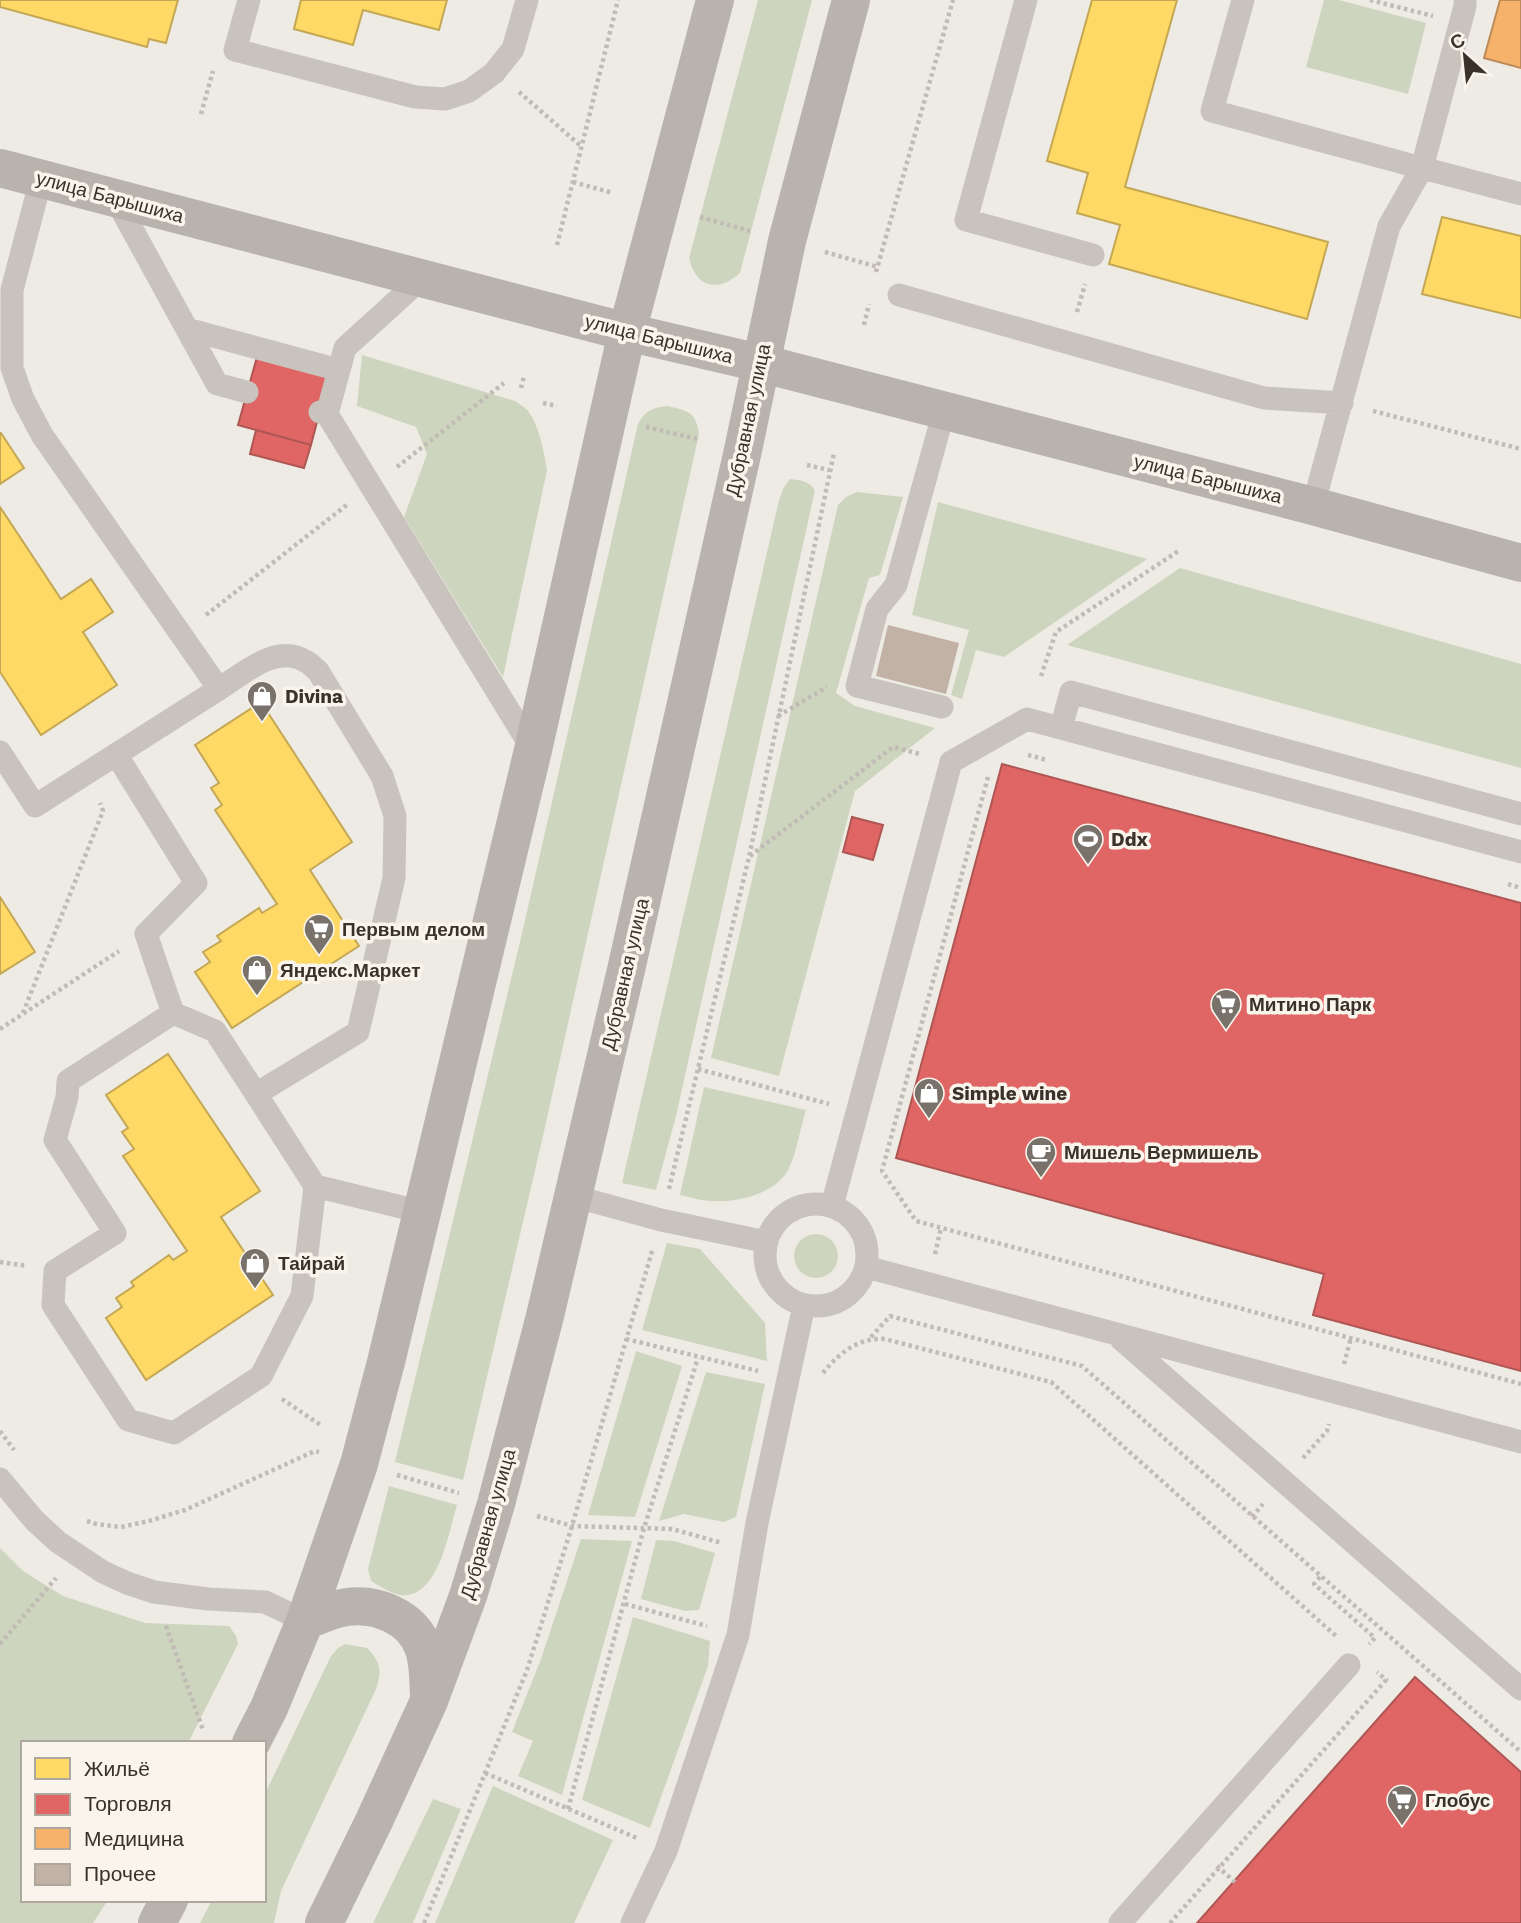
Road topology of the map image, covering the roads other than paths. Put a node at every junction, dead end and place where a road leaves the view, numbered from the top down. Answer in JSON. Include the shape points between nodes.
{"nodes":[{"id":1,"x":249,"y":0,"type":"edge"},
{"id":2,"x":527,"y":0,"type":"edge"},
{"id":3,"x":715,"y":0,"type":"edge"},
{"id":4,"x":851,"y":0,"type":"edge"},
{"id":5,"x":1027,"y":0,"type":"edge"},
{"id":6,"x":1243,"y":0,"type":"edge"},
{"id":7,"x":1465,"y":0,"type":"edge"},
{"id":8,"x":0,"y":168,"type":"edge"},
{"id":9,"x":1422,"y":168,"type":"junction"},
{"id":10,"x":41,"y":179,"type":"junction"},
{"id":11,"x":1521,"y":194,"type":"edge"},
{"id":12,"x":115,"y":198,"type":"junction"},
{"id":13,"x":1093,"y":255,"type":"dead end"},
{"id":14,"x":422,"y":278,"type":"junction"},
{"id":15,"x":899,"y":295,"type":"dead end"},
{"id":16,"x":187,"y":329,"type":"junction"},
{"id":17,"x":627,"y":332,"type":"junction"},
{"id":18,"x":760,"y":363,"type":"junction"},
{"id":19,"x":339,"y":370,"type":"junction"},
{"id":20,"x":247,"y":392,"type":"dead end"},
{"id":21,"x":1342,"y":403,"type":"junction"},
{"id":22,"x":944,"y":411,"type":"junction"},
{"id":23,"x":1313,"y":506,"type":"junction"},
{"id":24,"x":1521,"y":563,"type":"edge"},
{"id":25,"x":219,"y":689,"type":"junction"},
{"id":26,"x":942,"y":707,"type":"dead end"},
{"id":27,"x":1061,"y":728,"type":"junction"},
{"id":28,"x":533,"y":750,"type":"junction"},
{"id":29,"x":0,"y":752,"type":"edge"},
{"id":30,"x":116,"y":754,"type":"junction"},
{"id":31,"x":1521,"y":814,"type":"edge"},
{"id":32,"x":1521,"y":852,"type":"edge"},
{"id":33,"x":173,"y":1013,"type":"junction"},
{"id":34,"x":257,"y":1094,"type":"junction"},
{"id":35,"x":315,"y":1186,"type":"junction"},
{"id":36,"x":573,"y":1196,"type":"junction"},
{"id":37,"x":832,"y":1206,"type":"junction"},
{"id":38,"x":422,"y":1212,"type":"junction"},
{"id":39,"x":766,"y":1242,"type":"junction"},
{"id":40,"x":866,"y":1268,"type":"junction"},
{"id":41,"x":804,"y":1305,"type":"junction"},
{"id":42,"x":1116,"y":1335,"type":"junction"},
{"id":43,"x":1521,"y":1442,"type":"edge"},
{"id":44,"x":0,"y":1479,"type":"edge"},
{"id":45,"x":305,"y":1620,"type":"junction"},
{"id":46,"x":1358,"y":1665,"type":"road end"},
{"id":47,"x":1521,"y":1689,"type":"edge"},
{"id":48,"x":429,"y":1701,"type":"junction"},
{"id":49,"x":252,"y":1741,"type":"edge"},
{"id":50,"x":168,"y":1902,"type":"edge"},
{"id":51,"x":156,"y":1923,"type":"edge"},
{"id":52,"x":324,"y":1923,"type":"edge"},
{"id":53,"x":632,"y":1923,"type":"edge"},
{"id":54,"x":1120,"y":1923,"type":"edge"}],
"edges":[{"from":1,"to":2,"type":"lane","via":[[234,50],[415,97],[445,99],[469,91],[494,73],[513,49]]},
{"from":3,"to":17,"type":"main road"},
{"from":4,"to":18,"type":"main road","name":"Дубравная улица"},
{"from":5,"to":13,"type":"lane","via":[[965,220]]},
{"from":6,"to":9,"type":"lane","via":[[1212,111]]},
{"from":7,"to":9,"type":"lane"},
{"from":8,"to":10,"type":"main road","name":"улица Барышиха"},
{"from":9,"to":11,"type":"lane"},
{"from":9,"to":21,"type":"lane","via":[[1389,226]]},
{"from":10,"to":12,"type":"main road","name":"улица Барышиха"},
{"from":10,"to":25,"type":"lane","via":[[12,290],[12,368],[42,435]]},
{"from":12,"to":14,"type":"main road","name":"улица Барышиха"},
{"from":12,"to":16,"type":"lane"},
{"from":14,"to":17,"type":"main road","name":"улица Барышиха"},
{"from":14,"to":19,"type":"lane","via":[[345,348]]},
{"from":15,"to":21,"type":"lane","via":[[1264,398]]},
{"from":16,"to":19,"type":"lane"},
{"from":16,"to":20,"type":"lane","via":[[217,384]]},
{"from":17,"to":18,"type":"main road","name":"улица Барышиха"},
{"from":17,"to":28,"type":"main road"},
{"from":18,"to":22,"type":"main road","name":"улица Барышиха"},
{"from":18,"to":36,"type":"main road","name":"Дубравная улица"},
{"from":19,"to":28,"type":"lane","via":[[324,413]]},
{"from":21,"to":23,"type":"lane"},
{"from":22,"to":23,"type":"main road","name":"улица Барышиха"},
{"from":22,"to":26,"type":"lane","via":[[895,585],[877,609],[857,686]]},
{"from":23,"to":24,"type":"main road","name":"улица Барышиха"},
{"from":25,"to":30,"type":"lane"},
{"from":25,"to":34,"type":"lane","via":[[265,659],[285,655],[303,659],[318,671],[382,776],[395,816],[394,878],[358,1032]]},
{"from":27,"to":31,"type":"lane","via":[[1071,692]]},
{"from":27,"to":32,"type":"lane"},
{"from":27,"to":37,"type":"lane","via":[[1027,719],[951,762]]},
{"from":28,"to":38,"type":"main road"},
{"from":29,"to":30,"type":"lane","via":[[35,806]]},
{"from":30,"to":33,"type":"lane","via":[[196,883],[146,934]]},
{"from":33,"to":34,"type":"lane","via":[[215,1031]]},
{"from":33,"to":35,"type":"lane","via":[[68,1081],[55,1140],[115,1233],[55,1271],[53,1304],[128,1420],[174,1433],[261,1376],[302,1296]]},
{"from":34,"to":35,"type":"lane"},
{"from":35,"to":38,"type":"lane"},
{"from":36,"to":39,"type":"lane"},
{"from":36,"to":48,"type":"main road","name":"Дубравная улица","via":[[496,1504]]},
{"from":37,"to":39,"type":"lane","via":[[805,1205],[792,1210],[780,1219]]},
{"from":37,"to":40,"type":"lane","via":[[861,1230],[868,1255]]},
{"from":38,"to":45,"type":"main road","via":[[359,1464]]},
{"from":39,"to":41,"type":"lane","via":[[772,1281],[780,1292]]},
{"from":40,"to":41,"type":"lane","via":[[854,1291],[843,1299],[817,1307]]},
{"from":40,"to":42,"type":"lane"},
{"from":41,"to":53,"type":"lane","via":[[738,1635],[666,1851]]},
{"from":42,"to":43,"type":"lane"},
{"from":42,"to":47,"type":"lane"},
{"from":44,"to":45,"type":"lane","via":[[58,1542],[103,1572],[153,1592],[265,1602]]},
{"from":45,"to":48,"type":"main road","via":[[350,1606],[378,1609],[403,1620],[423,1647]]},
{"from":45,"to":49,"type":"main road"},
{"from":46,"to":54,"type":"lane"},
{"from":48,"to":52,"type":"main road","name":"Дубравная улица"},
{"from":50,"to":51,"type":"main road"}]}
